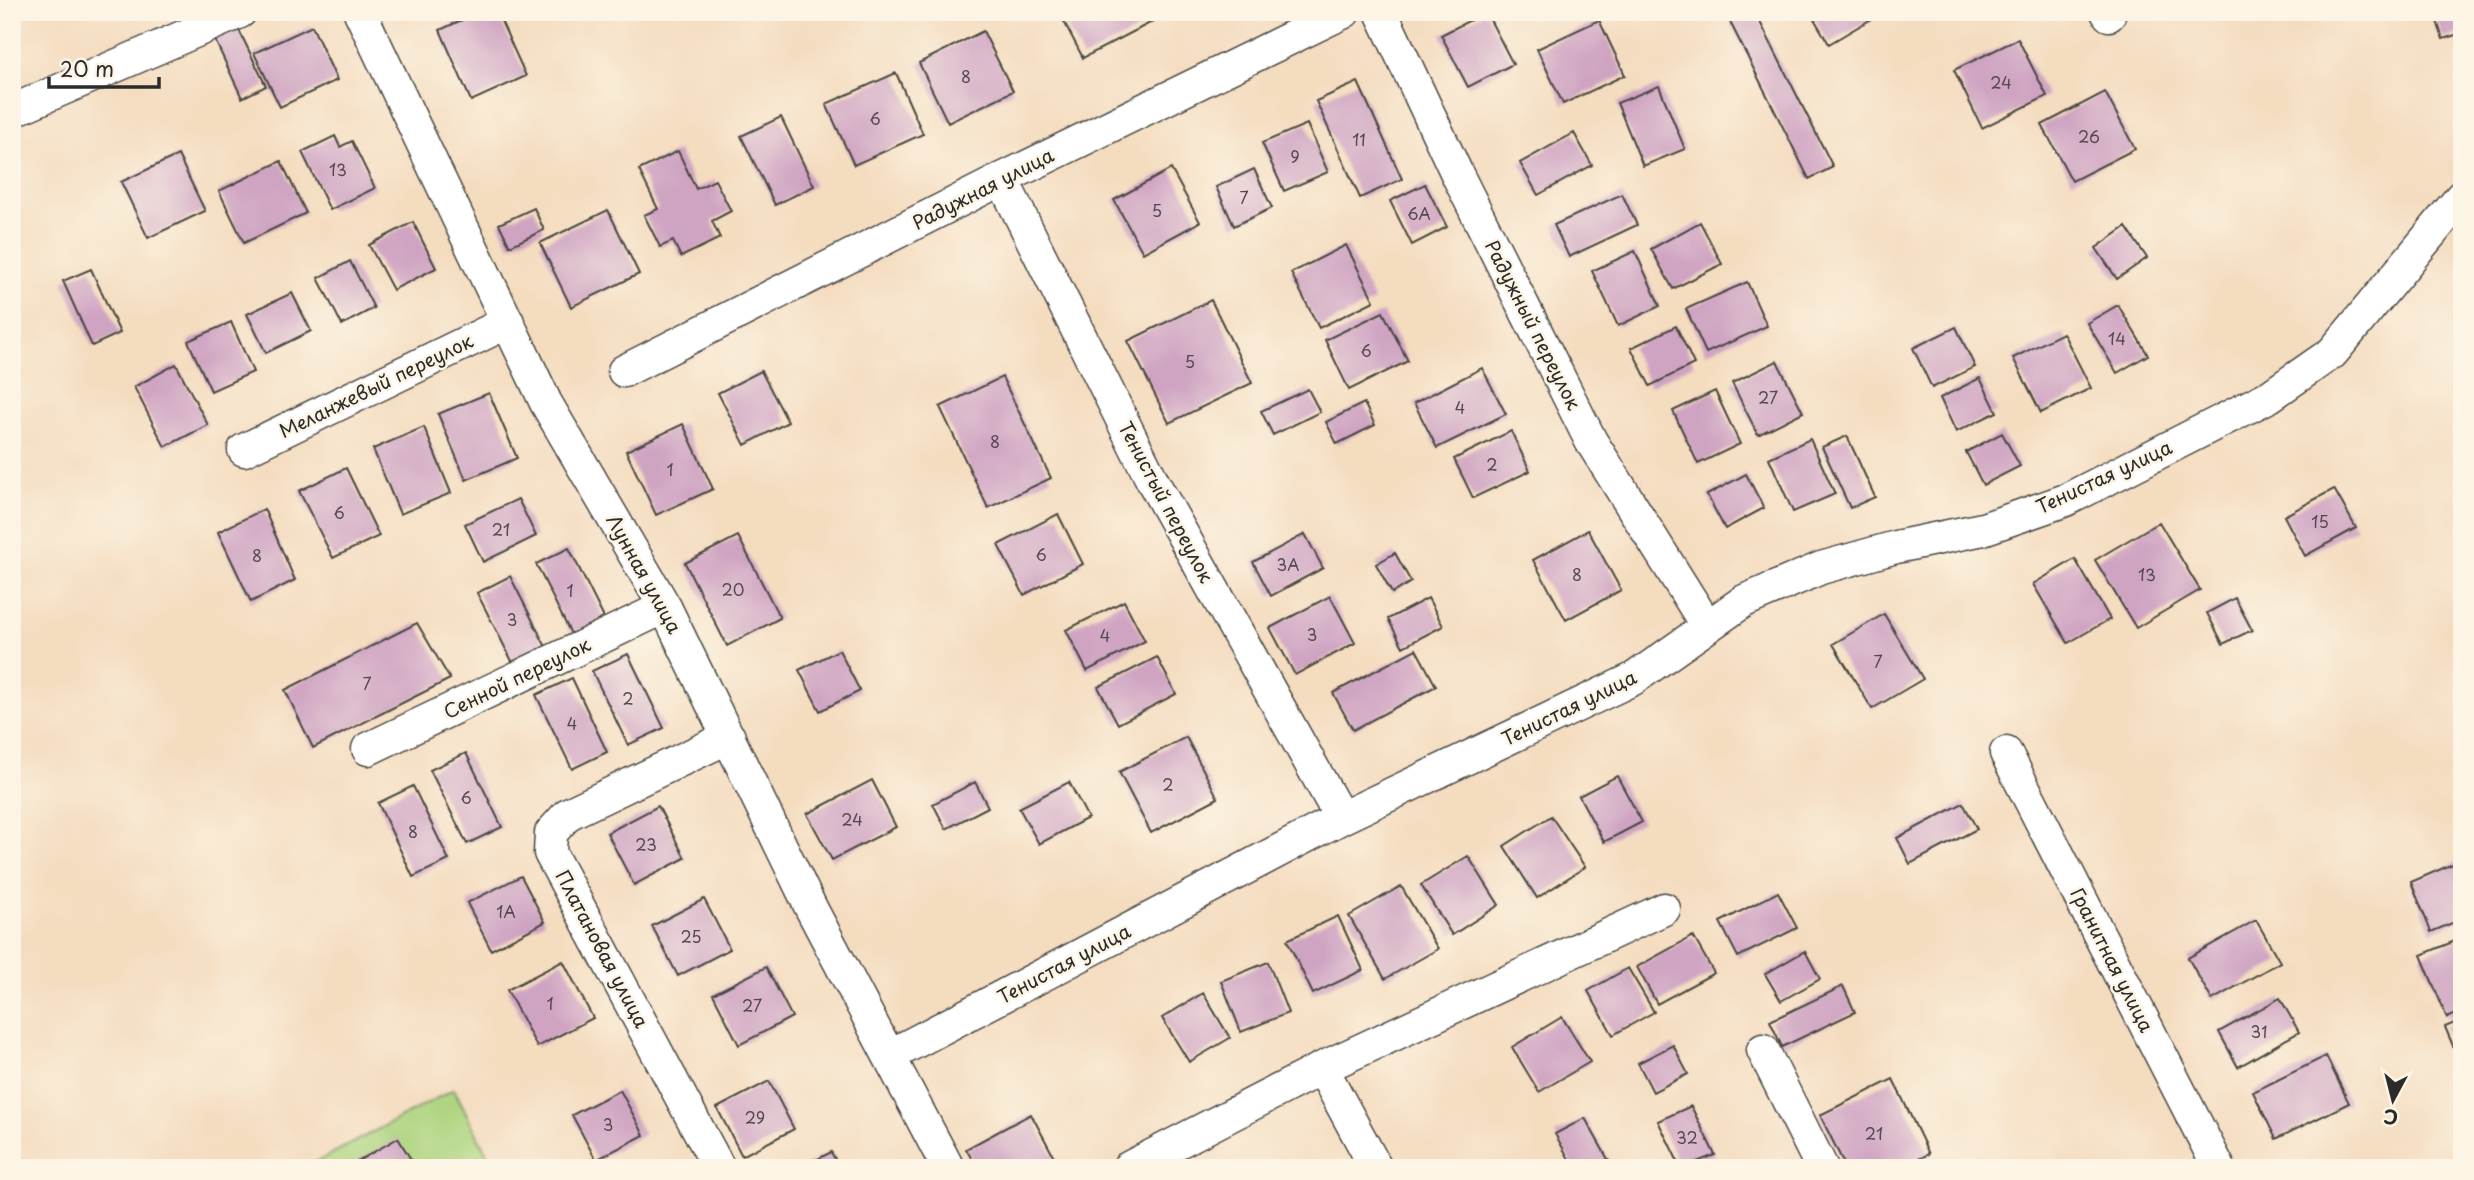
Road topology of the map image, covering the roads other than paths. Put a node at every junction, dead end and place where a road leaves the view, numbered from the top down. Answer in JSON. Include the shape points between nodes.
{"nodes":[{"id":1,"x":240,"y":12,"type":"edge"},
{"id":2,"x":360,"y":12,"type":"edge"},
{"id":3,"x":1344,"y":12,"type":"edge"},
{"id":4,"x":1381,"y":12,"type":"edge"},
{"id":5,"x":12,"y":111,"type":"edge"},
{"id":6,"x":1002,"y":179,"type":"junction"},
{"id":7,"x":2462,"y":196,"type":"edge"},
{"id":8,"x":508,"y":322,"type":"junction"},
{"id":9,"x":624,"y":370,"type":"dead end"},
{"id":10,"x":244,"y":450,"type":"dead end"},
{"id":11,"x":665,"y":607,"type":"junction"},
{"id":12,"x":1707,"y":626,"type":"junction"},
{"id":13,"x":729,"y":737,"type":"junction"},
{"id":14,"x":369,"y":749,"type":"dead end"},
{"id":15,"x":2006,"y":753,"type":"dead end"},
{"id":16,"x":1341,"y":818,"type":"junction"},
{"id":17,"x":1664,"y":909,"type":"dead end"},
{"id":18,"x":1763,"y":1050,"type":"dead end"},
{"id":19,"x":889,"y":1056,"type":"junction"},
{"id":20,"x":1322,"y":1068,"type":"junction"},
{"id":21,"x":719,"y":1168,"type":"edge"},
{"id":22,"x":948,"y":1168,"type":"edge"},
{"id":23,"x":1128,"y":1168,"type":"edge"},
{"id":24,"x":1376,"y":1168,"type":"edge"},
{"id":25,"x":1822,"y":1168,"type":"edge"},
{"id":26,"x":2219,"y":1168,"type":"edge"}],
"edges":[{"from":1,"to":5,"type":"street"},
{"from":2,"to":8,"type":"street","name":"Лунная улица"},
{"from":3,"to":6,"type":"street","name":"Радужная улица"},
{"from":4,"to":12,"type":"street","name":"Радужный переулок","via":[[1591,441]]},
{"from":6,"to":9,"type":"street","name":"Радужная улица"},
{"from":6,"to":16,"type":"street","name":"Тенистый переулок","via":[[1152,480]]},
{"from":7,"to":12,"type":"street","name":"Тенистая улица","via":[[2333,352],[2270,397],[2066,500],[1983,529],[1821,568],[1744,601]]},
{"from":8,"to":10,"type":"street","name":"Меланжевый переулок"},
{"from":8,"to":11,"type":"street","name":"Лунная улица","via":[[546,403]]},
{"from":11,"to":13,"type":"street","name":"Лунная улица"},
{"from":11,"to":14,"type":"street","name":"Сенной переулок"},
{"from":12,"to":16,"type":"street","name":"Тенистая улица","via":[[1633,679]]},
{"from":13,"to":19,"type":"street","name":"Лунная улица"},
{"from":13,"to":21,"type":"street","name":"Платановая улица","via":[[568,814],[551,833],[551,853]]},
{"from":15,"to":26,"type":"street","name":"Гранитная улица"},
{"from":16,"to":19,"type":"street","name":"Тенистая улица"},
{"from":17,"to":20,"type":"street"},
{"from":18,"to":25,"type":"street"},
{"from":19,"to":22,"type":"street","name":"Лунная улица"},
{"from":20,"to":23,"type":"street"},
{"from":20,"to":24,"type":"street"}]}
